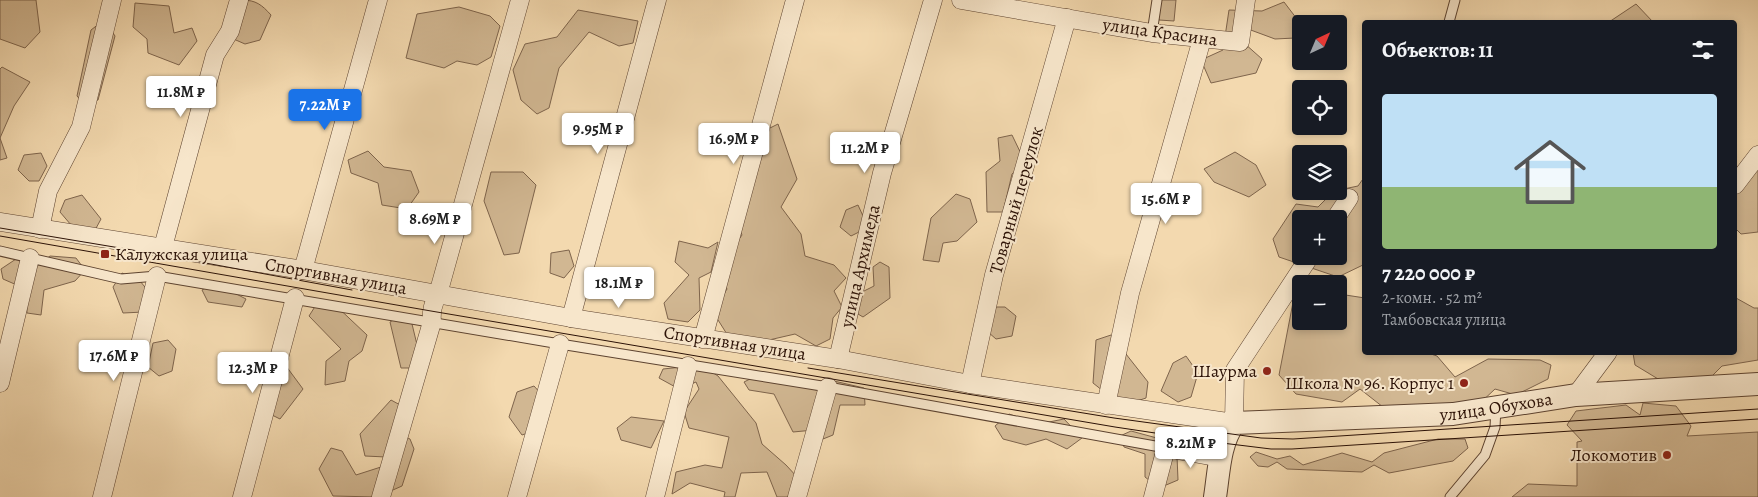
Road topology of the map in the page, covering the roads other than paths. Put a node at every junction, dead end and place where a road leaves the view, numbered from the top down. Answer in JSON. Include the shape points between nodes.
{"nodes":[{"id":1,"x":112,"y":0,"type":"edge"},
{"id":2,"x":239,"y":0,"type":"edge"},
{"id":3,"x":378,"y":0,"type":"edge"},
{"id":4,"x":520,"y":0,"type":"edge"},
{"id":5,"x":657,"y":0,"type":"edge"},
{"id":6,"x":795,"y":0,"type":"edge"},
{"id":7,"x":933,"y":0,"type":"edge"},
{"id":8,"x":961,"y":0,"type":"edge"},
{"id":9,"x":1157,"y":0,"type":"edge"},
{"id":10,"x":1246,"y":0,"type":"edge"},
{"id":11,"x":1456,"y":0,"type":"edge"},
{"id":12,"x":1013,"y":4,"type":"edge"},
{"id":13,"x":1067,"y":18,"type":"junction"},
{"id":14,"x":1450,"y":20,"type":"edge"},
{"id":15,"x":1152,"y":33,"type":"junction"},
{"id":16,"x":1202,"y":39,"type":"junction"},
{"id":17,"x":1758,"y":155,"type":"edge"},
{"id":18,"x":1737,"y":183,"type":"edge"},
{"id":19,"x":1349,"y":198,"type":"dead end"},
{"id":20,"x":1341,"y":210,"type":"edge"},
{"id":21,"x":0,"y":222,"type":"edge"},
{"id":22,"x":40,"y":229,"type":"junction"},
{"id":23,"x":163,"y":247,"type":"junction"},
{"id":24,"x":0,"y":251,"type":"edge"},
{"id":25,"x":30,"y":258,"type":"junction"},
{"id":26,"x":1304,"y":265,"type":"edge"},
{"id":27,"x":303,"y":270,"type":"junction"},
{"id":28,"x":158,"y":276,"type":"junction"},
{"id":29,"x":438,"y":294,"type":"junction"},
{"id":30,"x":295,"y":298,"type":"junction"},
{"id":31,"x":571,"y":318,"type":"junction"},
{"id":32,"x":432,"y":322,"type":"junction"},
{"id":33,"x":703,"y":339,"type":"junction"},
{"id":34,"x":560,"y":344,"type":"junction"},
{"id":35,"x":1606,"y":355,"type":"edge"},
{"id":36,"x":838,"y":359,"type":"junction"},
{"id":37,"x":688,"y":366,"type":"junction"},
{"id":38,"x":0,"y":383,"type":"edge"},
{"id":39,"x":970,"y":384,"type":"junction"},
{"id":40,"x":1758,"y":384,"type":"edge"},
{"id":41,"x":828,"y":387,"type":"junction"},
{"id":42,"x":1576,"y":395,"type":"junction"},
{"id":43,"x":1106,"y":405,"type":"junction"},
{"id":44,"x":1496,"y":407,"type":"junction"},
{"id":45,"x":1234,"y":424,"type":"junction"},
{"id":46,"x":1166,"y":448,"type":"junction"},
{"id":47,"x":1221,"y":458,"type":"junction"},
{"id":48,"x":102,"y":497,"type":"edge"},
{"id":49,"x":242,"y":497,"type":"edge"},
{"id":50,"x":381,"y":497,"type":"edge"},
{"id":51,"x":517,"y":497,"type":"edge"},
{"id":52,"x":655,"y":497,"type":"edge"},
{"id":53,"x":797,"y":497,"type":"edge"},
{"id":54,"x":1153,"y":497,"type":"edge"},
{"id":55,"x":1215,"y":497,"type":"edge"},
{"id":56,"x":1450,"y":497,"type":"edge"}],
"edges":[{"from":1,"to":22,"type":"street","via":[[81,127],[48,191]]},
{"from":2,"to":23,"type":"street","via":[[230,31],[215,55]]},
{"from":3,"to":27,"type":"street"},
{"from":4,"to":29,"type":"street"},
{"from":5,"to":31,"type":"street"},
{"from":6,"to":33,"type":"street"},
{"from":7,"to":36,"type":"street","name":"улица Архимеда","via":[[882,173]]},
{"from":8,"to":12,"type":"street","name":"улица Красина"},
{"from":9,"to":15,"type":"lane"},
{"from":10,"to":16,"type":"street","name":"улица Красина","via":[[1240,42]]},
{"from":11,"to":14,"type":"lane"},
{"from":12,"to":13,"type":"street","name":"улица Красина"},
{"from":13,"to":15,"type":"street","name":"улица Красина"},
{"from":13,"to":39,"type":"street","name":"Товарный переулок","via":[[994,275]]},
{"from":15,"to":16,"type":"street","name":"улица Красина"},
{"from":16,"to":43,"type":"street","via":[[1130,293]]},
{"from":17,"to":18,"type":"street"},
{"from":19,"to":20,"type":"street"},
{"from":21,"to":22,"type":"street","name":"Спортивная улица"},
{"from":22,"to":23,"type":"street","name":"Спортивная улица"},
{"from":23,"to":27,"type":"street","name":"Спортивная улица"},
{"from":24,"to":25,"type":"lane"},
{"from":25,"to":28,"type":"lane","via":[[121,279]]},
{"from":25,"to":38,"type":"street"},
{"from":26,"to":45,"type":"street","via":[[1235,370]]},
{"from":27,"to":29,"type":"street","name":"Спортивная улица"},
{"from":28,"to":30,"type":"lane"},
{"from":28,"to":48,"type":"street"},
{"from":29,"to":31,"type":"street","name":"Спортивная улица"},
{"from":29,"to":32,"type":"street","via":[[431,311]]},
{"from":30,"to":32,"type":"lane"},
{"from":30,"to":49,"type":"street"},
{"from":31,"to":33,"type":"street","name":"Спортивная улица"},
{"from":32,"to":34,"type":"lane"},
{"from":32,"to":50,"type":"street"},
{"from":33,"to":36,"type":"street","name":"Спортивная улица"},
{"from":34,"to":37,"type":"lane"},
{"from":34,"to":51,"type":"street"},
{"from":35,"to":42,"type":"street"},
{"from":36,"to":39,"type":"street","name":"Спортивная улица"},
{"from":37,"to":41,"type":"lane"},
{"from":37,"to":52,"type":"street"},
{"from":39,"to":43,"type":"street","name":"Спортивная улица"},
{"from":40,"to":42,"type":"street","name":"улица Обухова"},
{"from":41,"to":46,"type":"lane"},
{"from":41,"to":53,"type":"street"},
{"from":42,"to":44,"type":"street","name":"улица Обухова"},
{"from":43,"to":45,"type":"street","name":"Спортивная улица"},
{"from":44,"to":45,"type":"street","name":"улица Обухова","via":[[1453,414]]},
{"from":44,"to":56,"type":"lane","via":[[1495,426],[1485,455]]},
{"from":45,"to":47,"type":"street","via":[[1227,434]]},
{"from":46,"to":47,"type":"street"},
{"from":46,"to":54,"type":"street"},
{"from":47,"to":55,"type":"street"}]}
